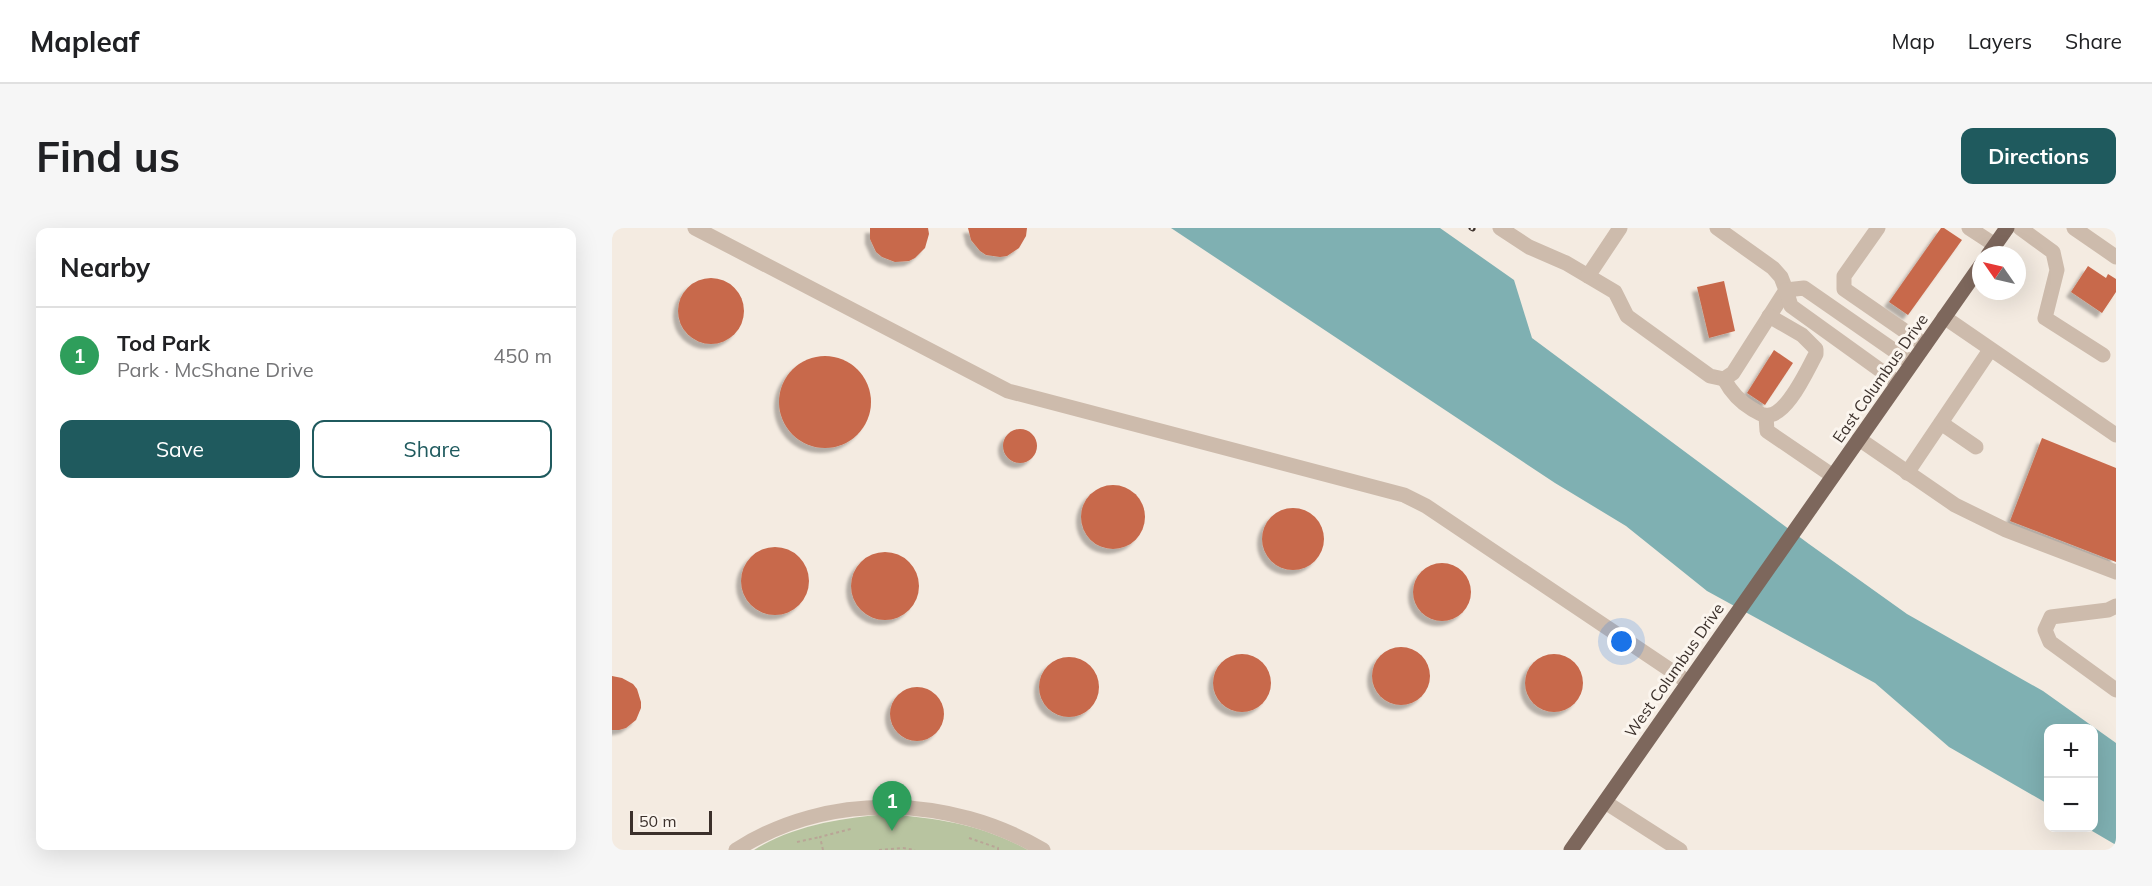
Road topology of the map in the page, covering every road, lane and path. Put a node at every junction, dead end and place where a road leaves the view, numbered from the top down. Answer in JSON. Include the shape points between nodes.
{"nodes":[{"id":1,"x":695,"y":228,"type":"edge"},
{"id":2,"x":1500,"y":228,"type":"edge"},
{"id":3,"x":1620,"y":228,"type":"edge"},
{"id":4,"x":1717,"y":228,"type":"edge"},
{"id":5,"x":1878,"y":228,"type":"edge"},
{"id":6,"x":1969,"y":228,"type":"edge"},
{"id":7,"x":2020,"y":228,"type":"edge"},
{"id":8,"x":2074,"y":228,"type":"edge"},
{"id":9,"x":2004,"y":229,"type":"edge"},
{"id":10,"x":1987,"y":246,"type":"edge"},
{"id":11,"x":1993,"y":246,"type":"edge"},
{"id":12,"x":2116,"y":257,"type":"edge"},
{"id":13,"x":1588,"y":276,"type":"junction"},
{"id":14,"x":1972,"y":278,"type":"edge"},
{"id":15,"x":1786,"y":290,"type":"junction"},
{"id":16,"x":1769,"y":316,"type":"junction"},
{"id":17,"x":1944,"y":317,"type":"junction"},
{"id":18,"x":1925,"y":345,"type":"junction"},
{"id":19,"x":1990,"y":350,"type":"junction"},
{"id":20,"x":2103,"y":355,"type":"dead end"},
{"id":21,"x":1912,"y":363,"type":"junction"},
{"id":22,"x":1724,"y":379,"type":"junction"},
{"id":23,"x":1898,"y":382,"type":"junction"},
{"id":24,"x":1766,"y":416,"type":"junction"},
{"id":25,"x":1941,"y":423,"type":"junction"},
{"id":26,"x":2116,"y":435,"type":"edge"},
{"id":27,"x":1859,"y":439,"type":"junction"},
{"id":28,"x":1976,"y":447,"type":"dead end"},
{"id":29,"x":1907,"y":473,"type":"junction"},
{"id":30,"x":1833,"y":476,"type":"junction"},
{"id":31,"x":1808,"y":511,"type":"joint"},
{"id":32,"x":2116,"y":572,"type":"edge"},
{"id":33,"x":2116,"y":606,"type":"edge"},
{"id":34,"x":1688,"y":682,"type":"junction"},
{"id":35,"x":2116,"y":690,"type":"edge"},
{"id":36,"x":1605,"y":802,"type":"junction"},
{"id":37,"x":850,"y":829,"type":"dead end"},
{"id":38,"x":820,"y":837,"type":"junction"},
{"id":39,"x":969,"y":838,"type":"dead end"},
{"id":40,"x":797,"y":842,"type":"dead end"},
{"id":41,"x":998,"y":849,"type":"edge"},
{"id":42,"x":736,"y":850,"type":"edge"},
{"id":43,"x":823,"y":850,"type":"edge"},
{"id":44,"x":879,"y":850,"type":"edge"},
{"id":45,"x":915,"y":850,"type":"edge"},
{"id":46,"x":1003,"y":850,"type":"edge"},
{"id":47,"x":1043,"y":850,"type":"edge"},
{"id":48,"x":1571,"y":850,"type":"edge"},
{"id":49,"x":1680,"y":850,"type":"edge"}],
"edges":[{"from":1,"to":34,"type":"street","via":[[1008,391],[1404,495]]},
{"from":2,"to":13,"type":"street","via":[[1528,247]]},
{"from":3,"to":13,"type":"street"},
{"from":4,"to":15,"type":"street","via":[[1773,268]]},
{"from":5,"to":18,"type":"street","via":[[1844,276],[1844,289]]},
{"from":6,"to":10,"type":"street"},
{"from":7,"to":20,"type":"street","via":[[2053,252],[2057,270],[2046,318]]},
{"from":8,"to":12,"type":"street"},
{"from":9,"to":11,"type":"main road"},
{"from":13,"to":22,"type":"street","via":[[1615,292],[1627,315],[1642,327],[1710,376]]},
{"from":14,"to":17,"type":"main road","name":"East Columbus Drive"},
{"from":15,"to":16,"type":"street"},
{"from":15,"to":21,"type":"street","via":[[1804,288]]},
{"from":15,"to":23,"type":"street","via":[[1791,306]]},
{"from":16,"to":22,"type":"street","via":[[1733,373]]},
{"from":16,"to":24,"type":"street","via":[[1802,335],[1816,354],[1785,408]]},
{"from":17,"to":18,"type":"main road","name":"East Columbus Drive"},
{"from":17,"to":19,"type":"street"},
{"from":18,"to":21,"type":"main road","name":"East Columbus Drive"},
{"from":19,"to":25,"type":"street"},
{"from":19,"to":26,"type":"street"},
{"from":21,"to":23,"type":"main road","name":"East Columbus Drive"},
{"from":22,"to":24,"type":"street","via":[[1732,393]]},
{"from":23,"to":27,"type":"main road","name":"East Columbus Drive"},
{"from":24,"to":30,"type":"street","via":[[1767,431]]},
{"from":25,"to":28,"type":"street"},
{"from":25,"to":29,"type":"street"},
{"from":27,"to":29,"type":"street"},
{"from":27,"to":30,"type":"main road","name":"East Columbus Drive"},
{"from":29,"to":32,"type":"street","via":[[1955,505],[1996,525]]},
{"from":30,"to":31,"type":"main road","name":"East Columbus Drive"},
{"from":31,"to":34,"type":"main road","name":"West Columbus Drive"},
{"from":33,"to":35,"type":"street","via":[[2051,617],[2045,630],[2050,642]]},
{"from":34,"to":36,"type":"main road","name":"West Columbus Drive"},
{"from":36,"to":48,"type":"main road","name":"West Columbus Drive"},
{"from":36,"to":49,"type":"street"},
{"from":37,"to":38,"type":"path"},
{"from":38,"to":40,"type":"path"},
{"from":38,"to":43,"type":"path"},
{"from":39,"to":41,"type":"path"},
{"from":41,"to":46,"type":"path"},
{"from":42,"to":47,"type":"street","via":[[813,816],[892,807],[977,820]]},
{"from":44,"to":45,"type":"path"}]}
